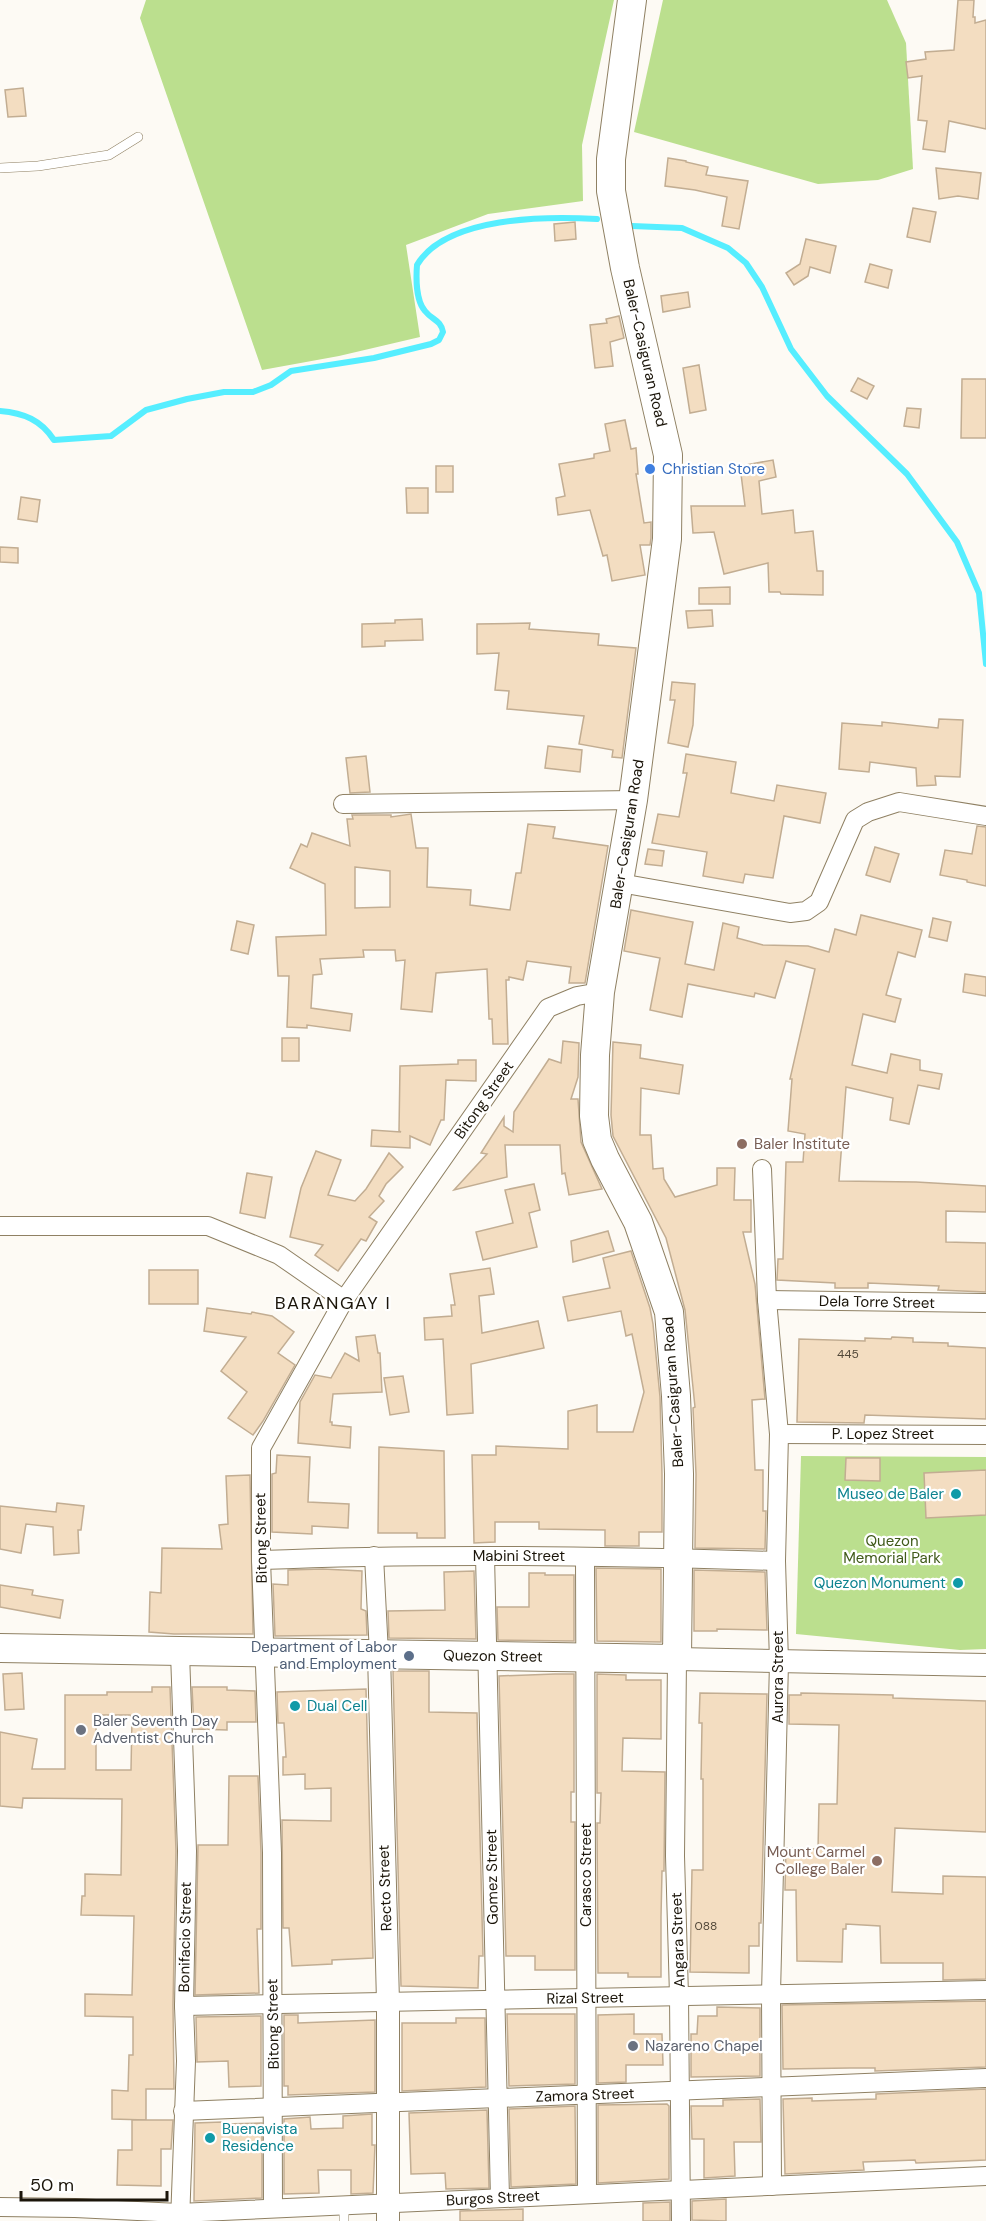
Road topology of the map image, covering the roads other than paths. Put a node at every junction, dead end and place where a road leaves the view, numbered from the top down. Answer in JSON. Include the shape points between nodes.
{"nodes":[{"id":1,"x":632,"y":0,"type":"edge"},
{"id":2,"x":138,"y":136,"type":"dead end"},
{"id":3,"x":0,"y":168,"type":"edge"},
{"id":4,"x":633,"y":800,"type":"junction"},
{"id":5,"x":343,"y":804,"type":"dead end"},
{"id":6,"x":986,"y":816,"type":"edge"},
{"id":7,"x":620,"y":883,"type":"junction"},
{"id":8,"x":600,"y":992,"type":"junction"},
{"id":9,"x":762,"y":1169,"type":"dead end"},
{"id":10,"x":0,"y":1226,"type":"edge"},
{"id":11,"x":344,"y":1300,"type":"junction"},
{"id":12,"x":767,"y":1300,"type":"junction"},
{"id":13,"x":986,"y":1303,"type":"edge"},
{"id":14,"x":779,"y":1434,"type":"junction"},
{"id":15,"x":986,"y":1435,"type":"edge"},
{"id":16,"x":374,"y":1556,"type":"junction"},
{"id":17,"x":484,"y":1556,"type":"junction"},
{"id":18,"x":585,"y":1557,"type":"junction"},
{"id":19,"x":678,"y":1558,"type":"junction"},
{"id":20,"x":261,"y":1560,"type":"junction"},
{"id":21,"x":776,"y":1561,"type":"junction"},
{"id":22,"x":0,"y":1648,"type":"edge"},
{"id":23,"x":180,"y":1653,"type":"junction"},
{"id":24,"x":265,"y":1653,"type":"junction"},
{"id":25,"x":379,"y":1654,"type":"junction"},
{"id":26,"x":487,"y":1656,"type":"junction"},
{"id":27,"x":585,"y":1658,"type":"junction"},
{"id":28,"x":677,"y":1659,"type":"junction"},
{"id":29,"x":779,"y":1662,"type":"junction"},
{"id":30,"x":986,"y":1665,"type":"edge"},
{"id":31,"x":986,"y":1990,"type":"edge"},
{"id":32,"x":771,"y":1994,"type":"junction"},
{"id":33,"x":679,"y":1996,"type":"junction"},
{"id":34,"x":586,"y":1998,"type":"junction"},
{"id":35,"x":495,"y":2000,"type":"junction"},
{"id":36,"x":388,"y":2002,"type":"junction"},
{"id":37,"x":272,"y":2005,"type":"junction"},
{"id":38,"x":184,"y":2006,"type":"junction"},
{"id":39,"x":986,"y":2079,"type":"edge"},
{"id":40,"x":771,"y":2087,"type":"junction"},
{"id":41,"x":679,"y":2091,"type":"junction"},
{"id":42,"x":586,"y":2095,"type":"junction"},
{"id":43,"x":498,"y":2098,"type":"junction"},
{"id":44,"x":388,"y":2103,"type":"junction"},
{"id":45,"x":274,"y":2107,"type":"junction"},
{"id":46,"x":183,"y":2111,"type":"junction"},
{"id":47,"x":986,"y":2176,"type":"edge"},
{"id":48,"x":772,"y":2186,"type":"junction"},
{"id":49,"x":681,"y":2190,"type":"junction"},
{"id":50,"x":587,"y":2194,"type":"junction"},
{"id":51,"x":500,"y":2198,"type":"junction"},
{"id":52,"x":0,"y":2207,"type":"edge"},
{"id":53,"x":273,"y":2208,"type":"junction"},
{"id":54,"x":387,"y":2212,"type":"edge"},
{"id":55,"x":344,"y":2213,"type":"edge"},
{"id":56,"x":180,"y":2217,"type":"edge"},
{"id":57,"x":681,"y":2221,"type":"edge"}],
"edges":[{"from":1,"to":4,"type":"main road","name":"Baler-Casiguran Road","via":[[611,159],[611,192],[668,455],[666,539]]},
{"from":2,"to":3,"type":"lane","via":[[109,155]]},
{"from":4,"to":5,"type":"street"},
{"from":4,"to":7,"type":"main road","name":"Baler-Casiguran Road"},
{"from":6,"to":7,"type":"street","via":[[899,802],[868,812],[855,820],[819,902],[806,911],[790,913]]},
{"from":7,"to":8,"type":"main road","name":"Baler-Casiguran Road"},
{"from":8,"to":11,"type":"street","name":"Bitong Street","via":[[548,1008]]},
{"from":8,"to":19,"type":"main road","name":"Baler-Casiguran Road","via":[[595,1055],[597,1140],[638,1222],[669,1312],[679,1474]]},
{"from":9,"to":12,"type":"street","name":"Aurora Street"},
{"from":10,"to":11,"type":"street","via":[[208,1226],[279,1255]]},
{"from":11,"to":20,"type":"street","name":"Bitong Street","via":[[261,1448]]},
{"from":12,"to":13,"type":"street","name":"Dela Torre Street"},
{"from":12,"to":14,"type":"street","name":"Aurora Street"},
{"from":14,"to":15,"type":"street","name":"P. Lopez Street"},
{"from":14,"to":21,"type":"street","name":"Aurora Street"},
{"from":16,"to":17,"type":"street","name":"Mabini Street"},
{"from":16,"to":20,"type":"street","name":"Mabini Street"},
{"from":16,"to":25,"type":"street","name":"Recto Street"},
{"from":17,"to":18,"type":"street","name":"Mabini Street"},
{"from":17,"to":26,"type":"street","name":"Gomez Street"},
{"from":18,"to":19,"type":"street","name":"Mabini Street"},
{"from":18,"to":27,"type":"street","name":"Carasco Street"},
{"from":19,"to":21,"type":"street","name":"Mabini Street"},
{"from":19,"to":28,"type":"main road","name":"Baler-Casiguran Road"},
{"from":20,"to":24,"type":"street","name":"Bitong Street"},
{"from":21,"to":29,"type":"street","name":"Aurora Street"},
{"from":22,"to":23,"type":"main road","name":"Quezon Street"},
{"from":23,"to":24,"type":"main road","name":"Quezon Street"},
{"from":23,"to":38,"type":"street","name":"Bonifacio Street","via":[[187,1851]]},
{"from":24,"to":25,"type":"main road","name":"Quezon Street"},
{"from":24,"to":37,"type":"street","name":"Bitong Street","via":[[272,1853]]},
{"from":25,"to":26,"type":"main road","name":"Quezon Street"},
{"from":25,"to":36,"type":"street","name":"Recto Street"},
{"from":26,"to":27,"type":"main road","name":"Quezon Street"},
{"from":26,"to":35,"type":"street","name":"Gomez Street"},
{"from":27,"to":28,"type":"main road","name":"Quezon Street"},
{"from":27,"to":34,"type":"street","name":"Carasco Street"},
{"from":28,"to":29,"type":"street","name":"Quezon Street"},
{"from":28,"to":33,"type":"street","name":"Angara Street","via":[[675,1856]]},
{"from":29,"to":30,"type":"street","name":"Quezon Street"},
{"from":29,"to":32,"type":"street","name":"Aurora Street"},
{"from":31,"to":32,"type":"street","name":"Rizal Street"},
{"from":32,"to":33,"type":"street","name":"Rizal Street"},
{"from":32,"to":40,"type":"street","name":"Aurora Street"},
{"from":33,"to":34,"type":"street","name":"Rizal Street"},
{"from":33,"to":41,"type":"street","name":"Angara Street"},
{"from":34,"to":35,"type":"street","name":"Rizal Street"},
{"from":34,"to":42,"type":"street","name":"Carasco Street"},
{"from":35,"to":36,"type":"street","name":"Rizal Street"},
{"from":35,"to":43,"type":"street","name":"Gomez Street"},
{"from":36,"to":37,"type":"street","name":"Rizal Street"},
{"from":36,"to":44,"type":"street","name":"Recto Street"},
{"from":37,"to":38,"type":"street","name":"Rizal Street"},
{"from":37,"to":45,"type":"street","name":"Bitong Street"},
{"from":38,"to":46,"type":"street","name":"Bonifacio Street"},
{"from":39,"to":40,"type":"street","name":"Zamora Street"},
{"from":40,"to":41,"type":"street","name":"Zamora Street"},
{"from":40,"to":48,"type":"street","name":"Aurora Street"},
{"from":41,"to":42,"type":"street","name":"Zamora Street"},
{"from":41,"to":49,"type":"street","name":"Angara Street"},
{"from":42,"to":43,"type":"street","name":"Zamora Street"},
{"from":42,"to":50,"type":"street","name":"Carasco Street"},
{"from":43,"to":44,"type":"street","name":"Zamora Street"},
{"from":43,"to":51,"type":"street","name":"Gomez Street"},
{"from":44,"to":45,"type":"street","name":"Zamora Street"},
{"from":44,"to":54,"type":"street","name":"Recto Street"},
{"from":45,"to":46,"type":"street","name":"Zamora Street"},
{"from":45,"to":53,"type":"street","name":"Bitong Street"},
{"from":46,"to":56,"type":"street","name":"Bonifacio Street"},
{"from":47,"to":48,"type":"street","name":"Burgos Street"},
{"from":48,"to":49,"type":"street","name":"Burgos Street"},
{"from":49,"to":50,"type":"street","name":"Burgos Street"},
{"from":49,"to":57,"type":"street","name":"Angara Street"},
{"from":50,"to":51,"type":"street","name":"Burgos Street"},
{"from":51,"to":54,"type":"street","name":"Burgos Street"},
{"from":52,"to":56,"type":"street","name":"Burgos Street","via":[[75,2208]]},
{"from":53,"to":55,"type":"street","name":"Burgos Street"},
{"from":53,"to":56,"type":"street","name":"Burgos Street"},
{"from":54,"to":55,"type":"street","name":"Burgos Street"}]}
